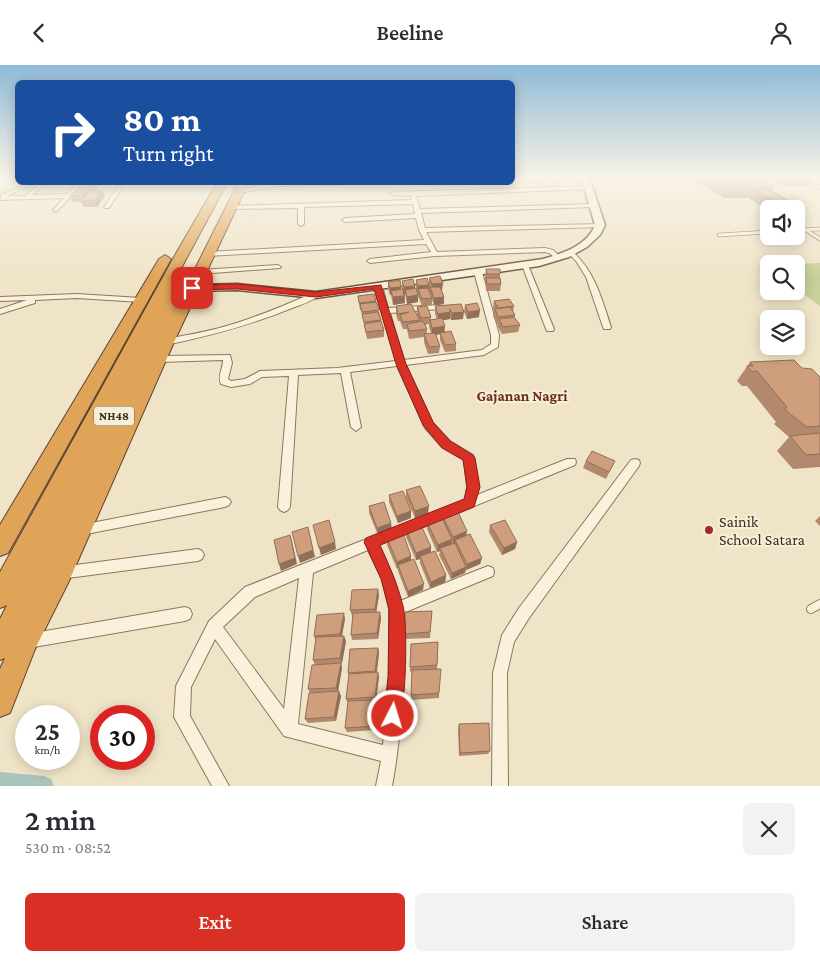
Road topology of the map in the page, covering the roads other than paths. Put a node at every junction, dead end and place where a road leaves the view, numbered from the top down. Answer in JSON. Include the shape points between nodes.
{"nodes":[{"id":1,"x":209,"y":211,"type":"edge"},
{"id":2,"x":211,"y":211,"type":"edge"},
{"id":3,"x":216,"y":211,"type":"edge"},
{"id":4,"x":230,"y":211,"type":"edge"},
{"id":5,"x":301,"y":211,"type":"edge"},
{"id":6,"x":417,"y":211,"type":"edge"},
{"id":7,"x":483,"y":211,"type":"edge"},
{"id":8,"x":595,"y":211,"type":"edge"},
{"id":9,"x":417,"y":214,"type":"junction"},
{"id":10,"x":345,"y":220,"type":"dead end"},
{"id":11,"x":301,"y":224,"type":"dead end"},
{"id":12,"x":600,"y":225,"type":"junction"},
{"id":13,"x":820,"y":229,"type":"edge"},
{"id":14,"x":422,"y":230,"type":"junction"},
{"id":15,"x":806,"y":230,"type":"joint"},
{"id":16,"x":760,"y":233,"type":"edge"},
{"id":17,"x":720,"y":235,"type":"dead end"},
{"id":18,"x":820,"y":239,"type":"edge"},
{"id":19,"x":427,"y":242,"type":"junction"},
{"id":20,"x":571,"y":253,"type":"junction"},
{"id":21,"x":208,"y":254,"type":"junction"},
{"id":22,"x":435,"y":254,"type":"junction"},
{"id":23,"x":558,"y":258,"type":"junction"},
{"id":24,"x":370,"y":261,"type":"dead end"},
{"id":25,"x":526,"y":265,"type":"junction"},
{"id":26,"x":278,"y":267,"type":"dead end"},
{"id":27,"x":478,"y":272,"type":"junction"},
{"id":28,"x":196,"y":280,"type":"junction"},
{"id":29,"x":378,"y":286,"type":"junction"},
{"id":30,"x":316,"y":295,"type":"junction"},
{"id":31,"x":42,"y":296,"type":"junction"},
{"id":32,"x":0,"y":299,"type":"edge"},
{"id":33,"x":141,"y":300,"type":"junction"},
{"id":34,"x":439,"y":307,"type":"edge"},
{"id":35,"x":385,"y":311,"type":"junction"},
{"id":36,"x":0,"y":312,"type":"edge"},
{"id":37,"x":608,"y":327,"type":"dead end"},
{"id":38,"x":550,"y":329,"type":"dead end"},
{"id":39,"x":163,"y":350,"type":"junction"},
{"id":40,"x":401,"y":364,"type":"junction"},
{"id":41,"x":345,"y":371,"type":"junction"},
{"id":42,"x":294,"y":373,"type":"junction"},
{"id":43,"x":356,"y":427,"type":"dead end"},
{"id":44,"x":571,"y":462,"type":"dead end"},
{"id":45,"x":635,"y":463,"type":"dead end"},
{"id":46,"x":225,"y":502,"type":"dead end"},
{"id":47,"x":470,"y":503,"type":"junction"},
{"id":48,"x":284,"y":507,"type":"dead end"},
{"id":49,"x":80,"y":530,"type":"junction"},
{"id":50,"x":371,"y":542,"type":"junction"},
{"id":51,"x":0,"y":546,"type":"edge"},
{"id":52,"x":198,"y":555,"type":"dead end"},
{"id":53,"x":307,"y":568,"type":"junction"},
{"id":54,"x":60,"y":573,"type":"junction"},
{"id":55,"x":488,"y":573,"type":"dead end"},
{"id":56,"x":0,"y":596,"type":"edge"},
{"id":57,"x":820,"y":604,"type":"edge"},
{"id":58,"x":396,"y":609,"type":"junction"},
{"id":59,"x":811,"y":609,"type":"dead end"},
{"id":60,"x":185,"y":614,"type":"dead end"},
{"id":61,"x":214,"y":626,"type":"junction"},
{"id":62,"x":26,"y":642,"type":"junction"},
{"id":63,"x":0,"y":647,"type":"edge"},
{"id":64,"x":3,"y":697,"type":"edge"},
{"id":65,"x":290,"y":730,"type":"junction"},
{"id":66,"x":390,"y":755,"type":"junction"},
{"id":67,"x":221,"y":786,"type":"edge"},
{"id":68,"x":384,"y":786,"type":"edge"},
{"id":69,"x":500,"y":786,"type":"edge"}],
"edges":[{"from":1,"to":33,"type":"highway"},
{"from":2,"to":56,"type":"highway","number":"NH48","via":[[184,250]]},
{"from":3,"to":63,"type":"highway","number":"NH48"},
{"from":4,"to":21,"type":"highway"},
{"from":5,"to":11,"type":"street"},
{"from":6,"to":9,"type":"street"},
{"from":7,"to":9,"type":"street"},
{"from":8,"to":12,"type":"street"},
{"from":9,"to":10,"type":"street"},
{"from":9,"to":14,"type":"street"},
{"from":12,"to":14,"type":"street"},
{"from":12,"to":20,"type":"street","via":[[583,246]]},
{"from":13,"to":15,"type":"lane"},
{"from":14,"to":19,"type":"street"},
{"from":15,"to":18,"type":"lane"},
{"from":16,"to":17,"type":"lane"},
{"from":19,"to":21,"type":"street"},
{"from":19,"to":22,"type":"street"},
{"from":20,"to":23,"type":"street"},
{"from":20,"to":37,"type":"street","via":[[587,271]]},
{"from":21,"to":28,"type":"highway"},
{"from":22,"to":23,"type":"street","via":[[546,249]]},
{"from":22,"to":24,"type":"street"},
{"from":23,"to":25,"type":"street"},
{"from":25,"to":27,"type":"street"},
{"from":25,"to":38,"type":"street"},
{"from":26,"to":28,"type":"street"},
{"from":27,"to":29,"type":"street"},
{"from":27,"to":40,"type":"street","via":[[495,345],[484,352]]},
{"from":28,"to":30,"type":"street"},
{"from":28,"to":39,"type":"highway"},
{"from":29,"to":30,"type":"street"},
{"from":29,"to":35,"type":"street"},
{"from":30,"to":39,"type":"street","via":[[263,318]]},
{"from":31,"to":32,"type":"street"},
{"from":31,"to":33,"type":"street"},
{"from":31,"to":36,"type":"street"},
{"from":33,"to":51,"type":"highway"},
{"from":34,"to":35,"type":"street"},
{"from":35,"to":40,"type":"street"},
{"from":39,"to":42,"type":"street","via":[[227,357],[229,360],[223,378],[224,382],[231,384],[247,382],[260,374]]},
{"from":39,"to":49,"type":"highway"},
{"from":40,"to":41,"type":"street"},
{"from":40,"to":47,"type":"street","via":[[429,425],[446,444],[469,458],[473,487]]},
{"from":41,"to":42,"type":"street"},
{"from":41,"to":43,"type":"street"},
{"from":42,"to":48,"type":"street"},
{"from":44,"to":47,"type":"street"},
{"from":45,"to":69,"type":"street","via":[[507,640],[500,673]]},
{"from":46,"to":49,"type":"street"},
{"from":47,"to":50,"type":"street"},
{"from":49,"to":54,"type":"highway"},
{"from":50,"to":53,"type":"street"},
{"from":50,"to":58,"type":"street","via":[[388,579]]},
{"from":52,"to":54,"type":"street"},
{"from":53,"to":61,"type":"street","via":[[250,592]]},
{"from":53,"to":65,"type":"street"},
{"from":54,"to":62,"type":"highway"},
{"from":55,"to":58,"type":"street"},
{"from":57,"to":59,"type":"lane"},
{"from":58,"to":66,"type":"street","via":[[396,677]]},
{"from":60,"to":62,"type":"street"},
{"from":61,"to":65,"type":"street"},
{"from":61,"to":67,"type":"street","via":[[184,686],[182,717]]},
{"from":62,"to":64,"type":"highway"},
{"from":65,"to":66,"type":"street"},
{"from":66,"to":68,"type":"street"}]}
